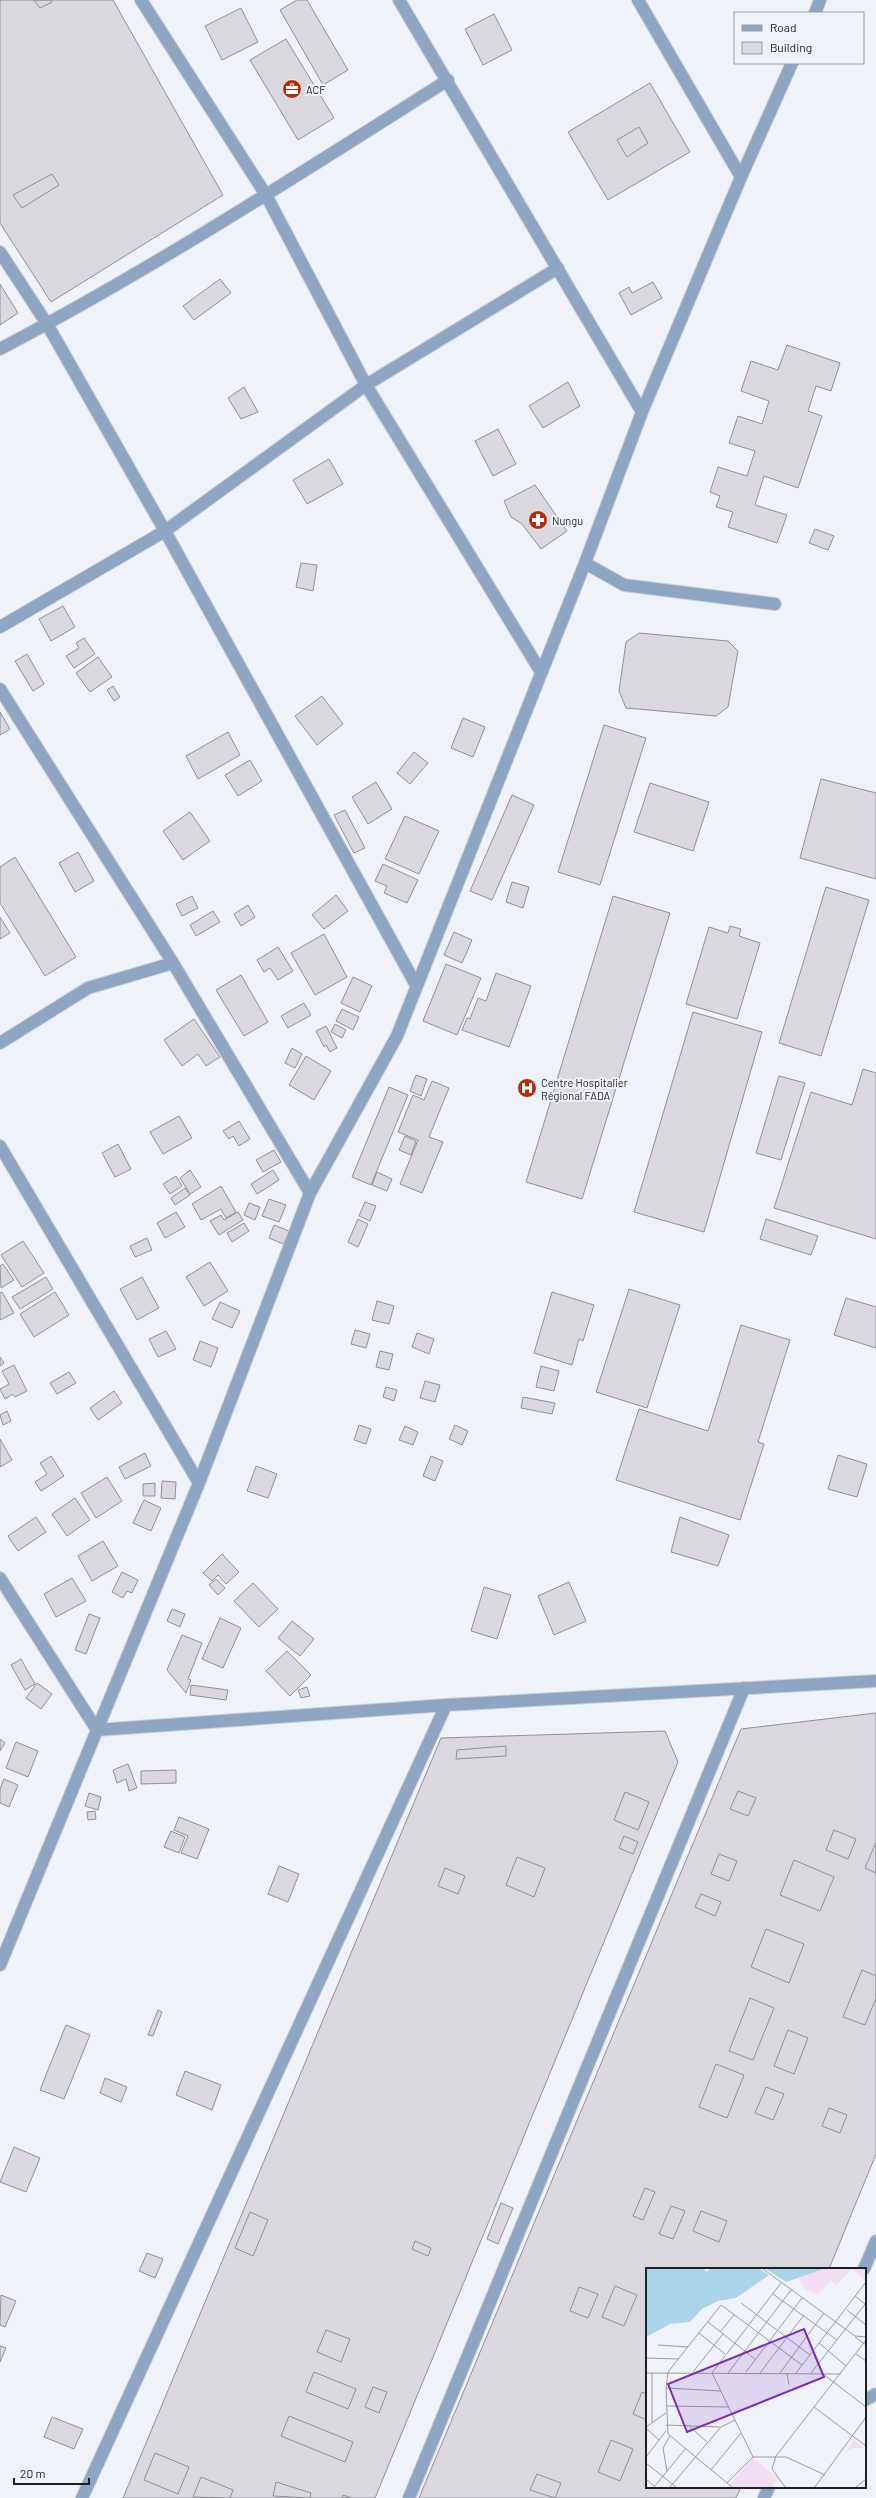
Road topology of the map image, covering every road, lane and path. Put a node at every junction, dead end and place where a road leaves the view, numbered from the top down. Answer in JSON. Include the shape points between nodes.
{"nodes":[{"id":1,"x":141,"y":0,"type":"edge"},
{"id":2,"x":399,"y":0,"type":"edge"},
{"id":3,"x":638,"y":0,"type":"edge"},
{"id":4,"x":820,"y":0,"type":"edge"},
{"id":5,"x":814,"y":12,"type":"edge"},
{"id":6,"x":792,"y":64,"type":"edge"},
{"id":7,"x":448,"y":80,"type":"junction"},
{"id":8,"x":740,"y":177,"type":"junction"},
{"id":9,"x":266,"y":195,"type":"junction"},
{"id":10,"x":0,"y":252,"type":"edge"},
{"id":11,"x":558,"y":268,"type":"junction"},
{"id":12,"x":47,"y":324,"type":"junction"},
{"id":13,"x":0,"y":349,"type":"edge"},
{"id":14,"x":366,"y":385,"type":"junction"},
{"id":15,"x":642,"y":412,"type":"junction"},
{"id":16,"x":165,"y":530,"type":"junction"},
{"id":17,"x":585,"y":563,"type":"junction"},
{"id":18,"x":775,"y":604,"type":"dead end"},
{"id":19,"x":0,"y":627,"type":"edge"},
{"id":20,"x":541,"y":672,"type":"junction"},
{"id":21,"x":0,"y":689,"type":"edge"},
{"id":22,"x":173,"y":963,"type":"junction"},
{"id":23,"x":416,"y":985,"type":"junction"},
{"id":24,"x":0,"y":1043,"type":"edge"},
{"id":25,"x":0,"y":1146,"type":"edge"},
{"id":26,"x":310,"y":1193,"type":"junction"},
{"id":27,"x":199,"y":1483,"type":"junction"},
{"id":28,"x":0,"y":1578,"type":"edge"},
{"id":29,"x":876,"y":1681,"type":"edge"},
{"id":30,"x":744,"y":1688,"type":"junction"},
{"id":31,"x":446,"y":1705,"type":"junction"},
{"id":32,"x":97,"y":1730,"type":"junction"},
{"id":33,"x":0,"y":1966,"type":"edge"},
{"id":34,"x":876,"y":2241,"type":"edge"},
{"id":35,"x":864,"y":2268,"type":"edge"},
{"id":36,"x":876,"y":2394,"type":"edge"},
{"id":37,"x":866,"y":2399,"type":"edge"},
{"id":38,"x":769,"y":2488,"type":"edge"},
{"id":39,"x":82,"y":2498,"type":"edge"},
{"id":40,"x":409,"y":2498,"type":"edge"},
{"id":41,"x":764,"y":2498,"type":"edge"}],
"edges":[{"from":1,"to":9,"type":"street"},
{"from":2,"to":7,"type":"street"},
{"from":3,"to":8,"type":"street"},
{"from":4,"to":5,"type":"street"},
{"from":6,"to":8,"type":"street"},
{"from":7,"to":9,"type":"street"},
{"from":7,"to":11,"type":"street"},
{"from":8,"to":15,"type":"street"},
{"from":9,"to":12,"type":"street"},
{"from":9,"to":14,"type":"street"},
{"from":10,"to":12,"type":"street"},
{"from":11,"to":14,"type":"street"},
{"from":11,"to":15,"type":"street"},
{"from":12,"to":13,"type":"street"},
{"from":12,"to":16,"type":"street"},
{"from":14,"to":16,"type":"street"},
{"from":14,"to":20,"type":"street"},
{"from":15,"to":17,"type":"street"},
{"from":16,"to":19,"type":"street"},
{"from":16,"to":23,"type":"street"},
{"from":17,"to":18,"type":"street","via":[[624,585]]},
{"from":17,"to":20,"type":"street"},
{"from":20,"to":23,"type":"street"},
{"from":21,"to":22,"type":"street"},
{"from":22,"to":24,"type":"street","via":[[88,988]]},
{"from":22,"to":26,"type":"street"},
{"from":23,"to":26,"type":"street","via":[[397,1036]]},
{"from":25,"to":27,"type":"street"},
{"from":26,"to":27,"type":"street"},
{"from":27,"to":32,"type":"street"},
{"from":28,"to":32,"type":"street"},
{"from":29,"to":30,"type":"street"},
{"from":30,"to":31,"type":"street"},
{"from":30,"to":40,"type":"street"},
{"from":31,"to":32,"type":"street"},
{"from":31,"to":39,"type":"street"},
{"from":32,"to":33,"type":"street"},
{"from":34,"to":35,"type":"street"},
{"from":36,"to":37,"type":"street"},
{"from":38,"to":41,"type":"street"}]}
